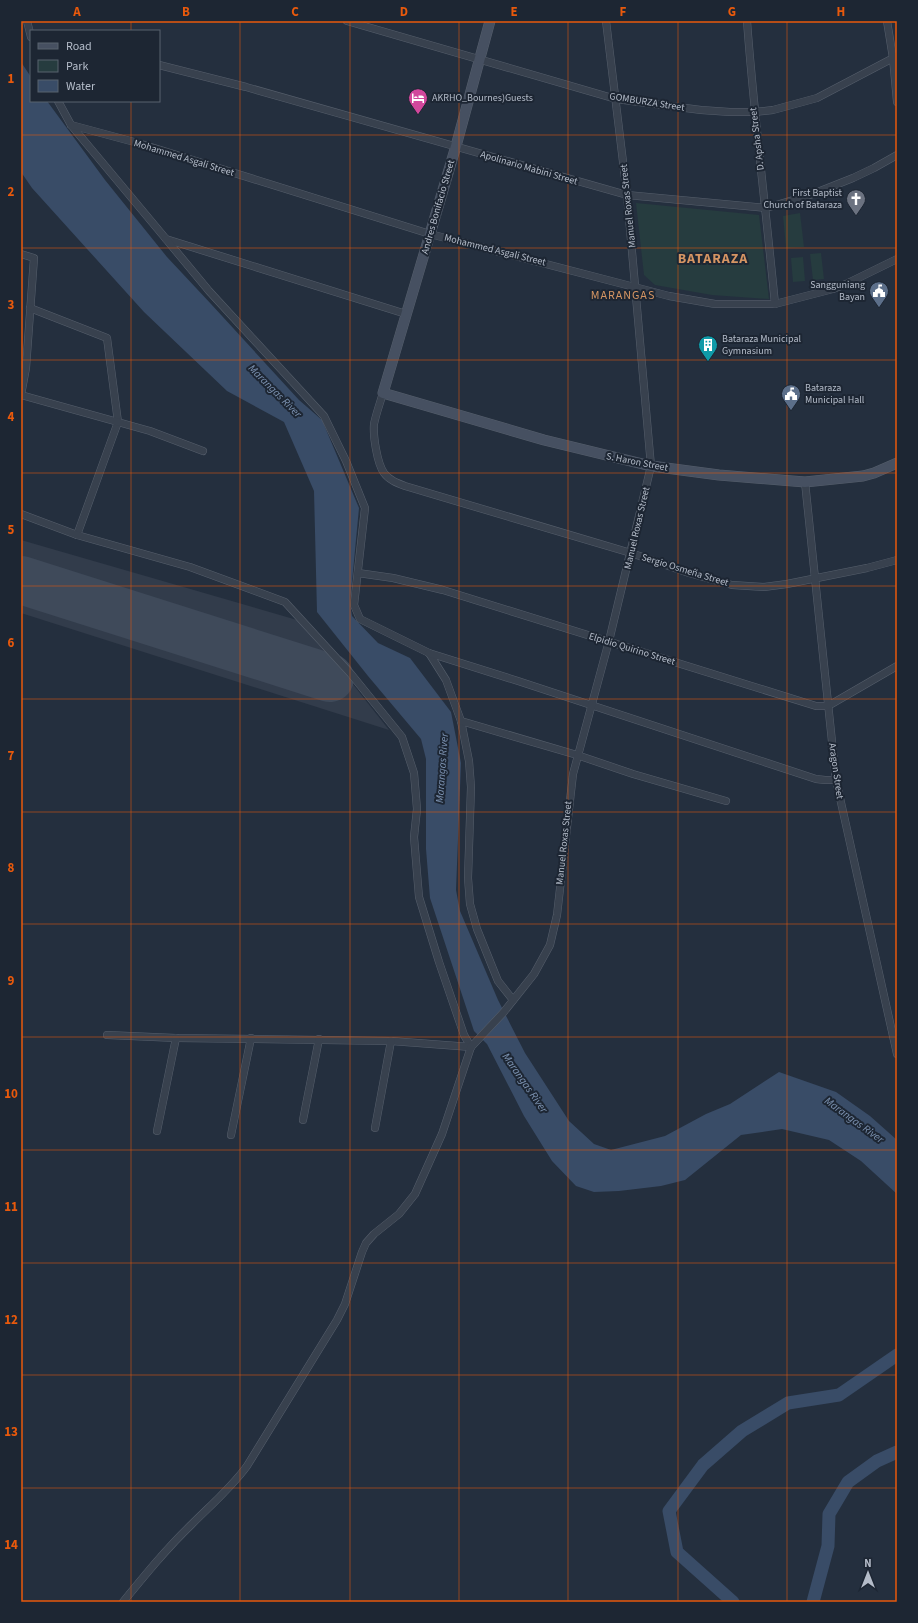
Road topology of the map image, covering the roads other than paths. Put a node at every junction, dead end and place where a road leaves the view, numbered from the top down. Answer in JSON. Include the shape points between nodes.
{"nodes":[{"id":1,"x":27,"y":21,"type":"edge"},
{"id":2,"x":347,"y":21,"type":"edge"},
{"id":3,"x":490,"y":21,"type":"edge"},
{"id":4,"x":606,"y":21,"type":"edge"},
{"id":5,"x":747,"y":21,"type":"edge"},
{"id":6,"x":887,"y":21,"type":"edge"},
{"id":7,"x":30,"y":32,"type":"edge"},
{"id":8,"x":895,"y":57,"type":"edge"},
{"id":9,"x":479,"y":60,"type":"junction"},
{"id":10,"x":160,"y":65,"type":"edge"},
{"id":11,"x":616,"y":99,"type":"junction"},
{"id":12,"x":59,"y":102,"type":"edge"},
{"id":13,"x":897,"y":102,"type":"edge"},
{"id":14,"x":754,"y":112,"type":"junction"},
{"id":15,"x":71,"y":125,"type":"junction"},
{"id":16,"x":456,"y":146,"type":"junction"},
{"id":17,"x":897,"y":154,"type":"edge"},
{"id":18,"x":627,"y":195,"type":"junction"},
{"id":19,"x":766,"y":208,"type":"junction"},
{"id":20,"x":430,"y":234,"type":"junction"},
{"id":21,"x":166,"y":239,"type":"junction"},
{"id":22,"x":21,"y":254,"type":"edge"},
{"id":23,"x":897,"y":259,"type":"edge"},
{"id":24,"x":635,"y":286,"type":"junction"},
{"id":25,"x":775,"y":304,"type":"junction"},
{"id":26,"x":30,"y":308,"type":"junction"},
{"id":27,"x":406,"y":314,"type":"junction"},
{"id":28,"x":23,"y":367,"type":"edge"},
{"id":29,"x":383,"y":393,"type":"junction"},
{"id":30,"x":21,"y":395,"type":"edge"},
{"id":31,"x":118,"y":422,"type":"junction"},
{"id":32,"x":203,"y":451,"type":"dead end"},
{"id":33,"x":897,"y":463,"type":"edge"},
{"id":34,"x":652,"y":466,"type":"junction"},
{"id":35,"x":805,"y":482,"type":"junction"},
{"id":36,"x":21,"y":514,"type":"edge"},
{"id":37,"x":77,"y":534,"type":"junction"},
{"id":38,"x":631,"y":554,"type":"junction"},
{"id":39,"x":897,"y":560,"type":"edge"},
{"id":40,"x":358,"y":572,"type":"junction"},
{"id":41,"x":816,"y":578,"type":"junction"},
{"id":42,"x":609,"y":641,"type":"junction"},
{"id":43,"x":429,"y":653,"type":"junction"},
{"id":44,"x":897,"y":666,"type":"edge"},
{"id":45,"x":591,"y":704,"type":"junction"},
{"id":46,"x":828,"y":706,"type":"junction"},
{"id":47,"x":461,"y":722,"type":"junction"},
{"id":48,"x":578,"y":754,"type":"junction"},
{"id":49,"x":836,"y":780,"type":"junction"},
{"id":50,"x":726,"y":801,"type":"dead end"},
{"id":51,"x":513,"y":1000,"type":"junction"},
{"id":52,"x":107,"y":1035,"type":"dead end"},
{"id":53,"x":176,"y":1038,"type":"junction"},
{"id":54,"x":251,"y":1038,"type":"junction"},
{"id":55,"x":319,"y":1039,"type":"junction"},
{"id":56,"x":391,"y":1041,"type":"junction"},
{"id":57,"x":471,"y":1047,"type":"junction"},
{"id":58,"x":897,"y":1054,"type":"edge"},
{"id":59,"x":303,"y":1120,"type":"dead end"},
{"id":60,"x":375,"y":1128,"type":"dead end"},
{"id":61,"x":157,"y":1131,"type":"dead end"},
{"id":62,"x":231,"y":1135,"type":"dead end"},
{"id":63,"x":123,"y":1602,"type":"edge"}],
"edges":[{"from":1,"to":7,"type":"street"},
{"from":2,"to":9,"type":"street","name":"GOMBURZA Street"},
{"from":3,"to":9,"type":"street","name":"Andres Bonifacio Street"},
{"from":4,"to":11,"type":"street","name":"Manuel Roxas Street"},
{"from":5,"to":14,"type":"street","name":"D. Apsha Street"},
{"from":6,"to":8,"type":"street"},
{"from":8,"to":13,"type":"street"},
{"from":8,"to":14,"type":"street","name":"GOMBURZA Street","via":[[817,98],[793,106]]},
{"from":9,"to":11,"type":"street","name":"GOMBURZA Street"},
{"from":9,"to":16,"type":"street","name":"Andres Bonifacio Street"},
{"from":10,"to":16,"type":"street","name":"Apolinario Mabini Street","via":[[246,86]]},
{"from":11,"to":14,"type":"street","name":"GOMBURZA Street","via":[[701,110]]},
{"from":11,"to":18,"type":"street","name":"Manuel Roxas Street"},
{"from":12,"to":15,"type":"street"},
{"from":14,"to":19,"type":"street","name":"D. Apsha Street"},
{"from":15,"to":20,"type":"street","name":"Mohammed Asgali Street","via":[[138,143]]},
{"from":15,"to":21,"type":"street"},
{"from":16,"to":18,"type":"street","name":"Apolinario Mabini Street"},
{"from":16,"to":20,"type":"street","name":"Andres Bonifacio Street"},
{"from":17,"to":19,"type":"street","name":"Apolinario Mabini Street","via":[[847,180],[810,195]]},
{"from":18,"to":19,"type":"street","name":"Apolinario Mabini Street"},
{"from":18,"to":24,"type":"street","name":"Manuel Roxas Street"},
{"from":19,"to":25,"type":"street","name":"D. Apsha Street"},
{"from":20,"to":24,"type":"street","name":"Mohammed Asgali Street"},
{"from":20,"to":27,"type":"street","name":"Andres Bonifacio Street"},
{"from":21,"to":27,"type":"street"},
{"from":21,"to":40,"type":"street","via":[[209,291],[324,416],[365,508]]},
{"from":22,"to":26,"type":"street","via":[[34,258]]},
{"from":23,"to":25,"type":"street","name":"Mohammed Asgali Street","via":[[839,287]]},
{"from":24,"to":25,"type":"street","name":"Mohammed Asgali Street","via":[[669,296],[715,304]]},
{"from":24,"to":34,"type":"street","name":"Manuel Roxas Street"},
{"from":26,"to":28,"type":"street"},
{"from":26,"to":31,"type":"street","via":[[107,338]]},
{"from":27,"to":29,"type":"street","name":"Andres Bonifacio Street"},
{"from":28,"to":30,"type":"street"},
{"from":29,"to":34,"type":"street","name":"S. Haron Street","via":[[544,440]]},
{"from":29,"to":38,"type":"street","name":"Sergio Osmeña Street","via":[[374,431],[381,465],[395,482]]},
{"from":30,"to":31,"type":"street"},
{"from":31,"to":32,"type":"street"},
{"from":31,"to":37,"type":"street"},
{"from":33,"to":35,"type":"street","name":"S. Haron Street","via":[[862,476]]},
{"from":34,"to":35,"type":"street","name":"S. Haron Street"},
{"from":34,"to":38,"type":"street","name":"Manuel Roxas Street"},
{"from":35,"to":41,"type":"street","name":"Aragon Street"},
{"from":36,"to":37,"type":"street"},
{"from":37,"to":57,"type":"street","via":[[190,567],[285,602],[351,674],[402,738],[414,773],[417,810],[414,837],[419,897],[464,1035]]},
{"from":38,"to":41,"type":"street","name":"Sergio Osmeña Street","via":[[732,585],[764,587]]},
{"from":38,"to":42,"type":"street","name":"Manuel Roxas Street"},
{"from":39,"to":41,"type":"street","name":"Sergio Osmeña Street"},
{"from":40,"to":42,"type":"street","name":"Elpidio Quirino Street","via":[[443,590]]},
{"from":40,"to":43,"type":"street","via":[[354,605],[360,619]]},
{"from":41,"to":46,"type":"street","name":"Aragon Street"},
{"from":42,"to":45,"type":"street","name":"Manuel Roxas Street"},
{"from":42,"to":46,"type":"street","name":"Elpidio Quirino Street","via":[[807,704]]},
{"from":43,"to":45,"type":"street"},
{"from":43,"to":47,"type":"street","via":[[446,680]]},
{"from":44,"to":46,"type":"street"},
{"from":45,"to":48,"type":"street","name":"Manuel Roxas Street"},
{"from":45,"to":49,"type":"street","via":[[816,779]]},
{"from":46,"to":49,"type":"street","name":"Aragon Street"},
{"from":47,"to":48,"type":"street"},
{"from":47,"to":51,"type":"street","via":[[471,787],[468,862],[470,904],[477,929],[498,980]]},
{"from":48,"to":50,"type":"street"},
{"from":48,"to":51,"type":"street","name":"Manuel Roxas Street","via":[[571,785],[557,915],[550,945],[534,974]]},
{"from":49,"to":58,"type":"street","name":"Aragon Street"},
{"from":51,"to":57,"type":"street","name":"Manuel Roxas Street"},
{"from":52,"to":53,"type":"street"},
{"from":53,"to":54,"type":"street"},
{"from":53,"to":61,"type":"street"},
{"from":54,"to":55,"type":"street"},
{"from":54,"to":62,"type":"street"},
{"from":55,"to":56,"type":"street"},
{"from":55,"to":59,"type":"street"},
{"from":56,"to":57,"type":"street"},
{"from":56,"to":60,"type":"street"},
{"from":57,"to":63,"type":"street","via":[[442,1134],[415,1194],[399,1214],[366,1243],[338,1320],[259,1446],[237,1479],[178,1538]]}]}
